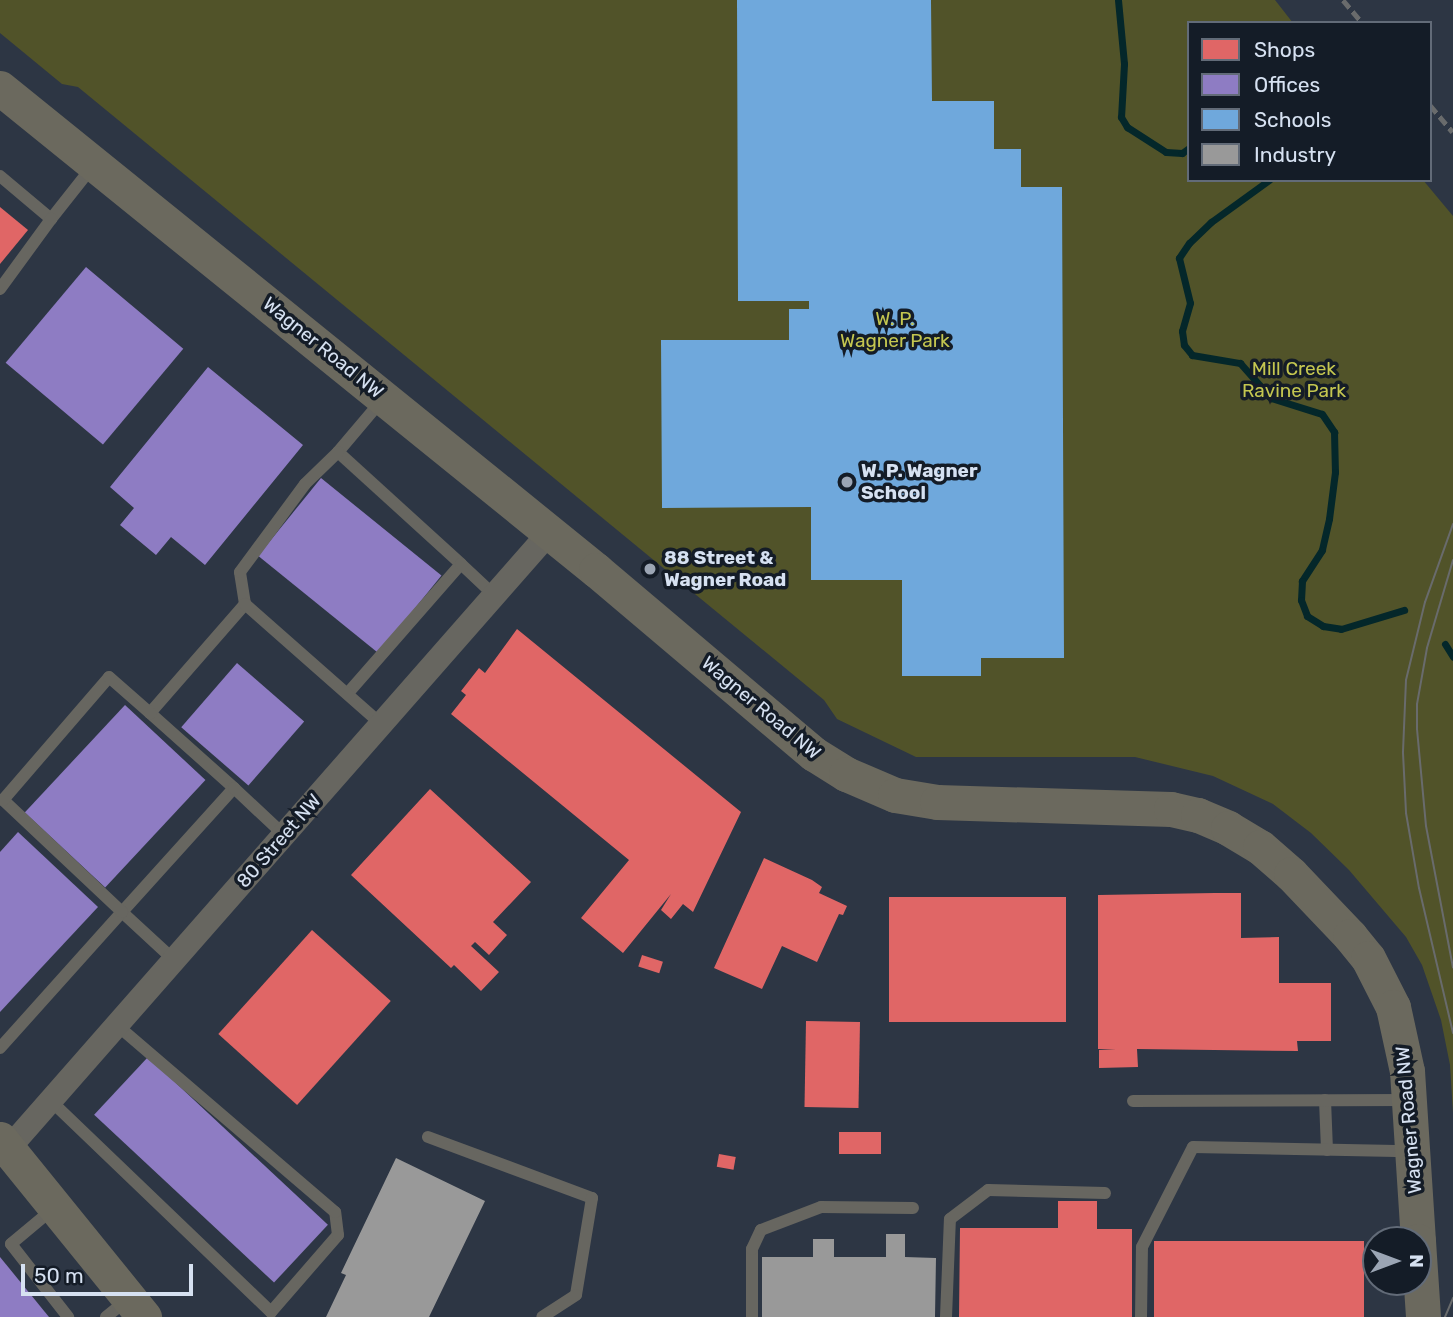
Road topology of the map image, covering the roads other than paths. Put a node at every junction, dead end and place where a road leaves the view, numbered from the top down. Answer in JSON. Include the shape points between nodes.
{"nodes":[{"id":1,"x":0,"y":88,"type":"edge"},
{"id":2,"x":96,"y":163,"type":"junction"},
{"id":3,"x":0,"y":176,"type":"edge"},
{"id":4,"x":51,"y":219,"type":"junction"},
{"id":5,"x":0,"y":289,"type":"edge"},
{"id":6,"x":384,"y":398,"type":"junction"},
{"id":7,"x":338,"y":452,"type":"junction"},
{"id":8,"x":549,"y":533,"type":"junction"},
{"id":9,"x":461,"y":564,"type":"junction"},
{"id":10,"x":495,"y":596,"type":"junction"},
{"id":11,"x":245,"y":604,"type":"junction"},
{"id":12,"x":348,"y":693,"type":"junction"},
{"id":13,"x":150,"y":713,"type":"junction"},
{"id":14,"x":381,"y":724,"type":"junction"},
{"id":15,"x":234,"y":788,"type":"junction"},
{"id":16,"x":284,"y":835,"type":"junction"},
{"id":17,"x":122,"y":912,"type":"junction"},
{"id":18,"x":174,"y":960,"type":"junction"},
{"id":19,"x":117,"y":1025,"type":"junction"},
{"id":20,"x":0,"y":1048,"type":"edge"},
{"id":21,"x":1325,"y":1100,"type":"junction"},
{"id":22,"x":1409,"y":1100,"type":"junction"},
{"id":23,"x":51,"y":1101,"type":"junction"},
{"id":24,"x":1133,"y":1101,"type":"dead end"},
{"id":25,"x":428,"y":1137,"type":"dead end"},
{"id":26,"x":4,"y":1144,"type":"edge"},
{"id":27,"x":1327,"y":1150,"type":"junction"},
{"id":28,"x":1412,"y":1152,"type":"junction"},
{"id":29,"x":1105,"y":1192,"type":"dead end"},
{"id":30,"x":54,"y":1207,"type":"junction"},
{"id":31,"x":913,"y":1208,"type":"dead end"},
{"id":32,"x":1417,"y":1226,"type":"edge"},
{"id":33,"x":1422,"y":1296,"type":"edge"},
{"id":34,"x":126,"y":1311,"type":"edge"},
{"id":35,"x":68,"y":1317,"type":"edge"},
{"id":36,"x":542,"y":1317,"type":"edge"},
{"id":37,"x":752,"y":1317,"type":"edge"},
{"id":38,"x":946,"y":1317,"type":"edge"},
{"id":39,"x":1141,"y":1317,"type":"edge"},
{"id":40,"x":1423,"y":1317,"type":"edge"}],
"edges":[{"from":1,"to":2,"type":"street","name":"Wagner Road NW"},
{"from":2,"to":4,"type":"lane"},
{"from":2,"to":6,"type":"street","name":"Wagner Road NW"},
{"from":3,"to":4,"type":"lane"},
{"from":4,"to":5,"type":"lane"},
{"from":6,"to":7,"type":"lane"},
{"from":6,"to":8,"type":"street","name":"Wagner Road NW"},
{"from":7,"to":9,"type":"lane"},
{"from":7,"to":11,"type":"lane","via":[[305,484],[240,572]]},
{"from":8,"to":10,"type":"street","name":"80 Street NW"},
{"from":8,"to":22,"type":"street","name":"Wagner Road NW","via":[[814,754],[861,782],[895,795],[937,802],[1171,809],[1198,815],[1260,847],[1368,958],[1401,1033]]},
{"from":9,"to":10,"type":"lane"},
{"from":9,"to":12,"type":"lane"},
{"from":10,"to":14,"type":"street","name":"80 Street NW"},
{"from":11,"to":12,"type":"lane"},
{"from":11,"to":13,"type":"lane"},
{"from":12,"to":14,"type":"lane"},
{"from":13,"to":15,"type":"lane"},
{"from":13,"to":17,"type":"lane","via":[[109,677],[3,800]]},
{"from":14,"to":16,"type":"street","name":"80 Street NW"},
{"from":15,"to":16,"type":"lane"},
{"from":15,"to":17,"type":"lane"},
{"from":16,"to":18,"type":"street","name":"80 Street NW"},
{"from":17,"to":18,"type":"lane"},
{"from":17,"to":20,"type":"lane"},
{"from":18,"to":19,"type":"street","name":"80 Street NW"},
{"from":19,"to":23,"type":"street","name":"80 Street NW"},
{"from":19,"to":23,"type":"lane","via":[[335,1212],[338,1235],[271,1312]]},
{"from":21,"to":22,"type":"lane"},
{"from":21,"to":24,"type":"lane"},
{"from":21,"to":27,"type":"lane"},
{"from":22,"to":28,"type":"street","name":"Wagner Road NW"},
{"from":23,"to":26,"type":"street","name":"80 Street NW"},
{"from":25,"to":36,"type":"lane","via":[[592,1198],[576,1295]]},
{"from":26,"to":30,"type":"street"},
{"from":27,"to":28,"type":"lane"},
{"from":27,"to":39,"type":"lane","via":[[1194,1147],[1142,1247]]},
{"from":28,"to":32,"type":"street","name":"Wagner Road NW"},
{"from":29,"to":38,"type":"lane","via":[[988,1190],[950,1219]]},
{"from":30,"to":34,"type":"street"},
{"from":30,"to":35,"type":"lane","via":[[11,1244]]},
{"from":31,"to":37,"type":"lane","via":[[821,1207],[761,1230],[752,1249]]},
{"from":33,"to":40,"type":"street","name":"Wagner Road NW"}]}
